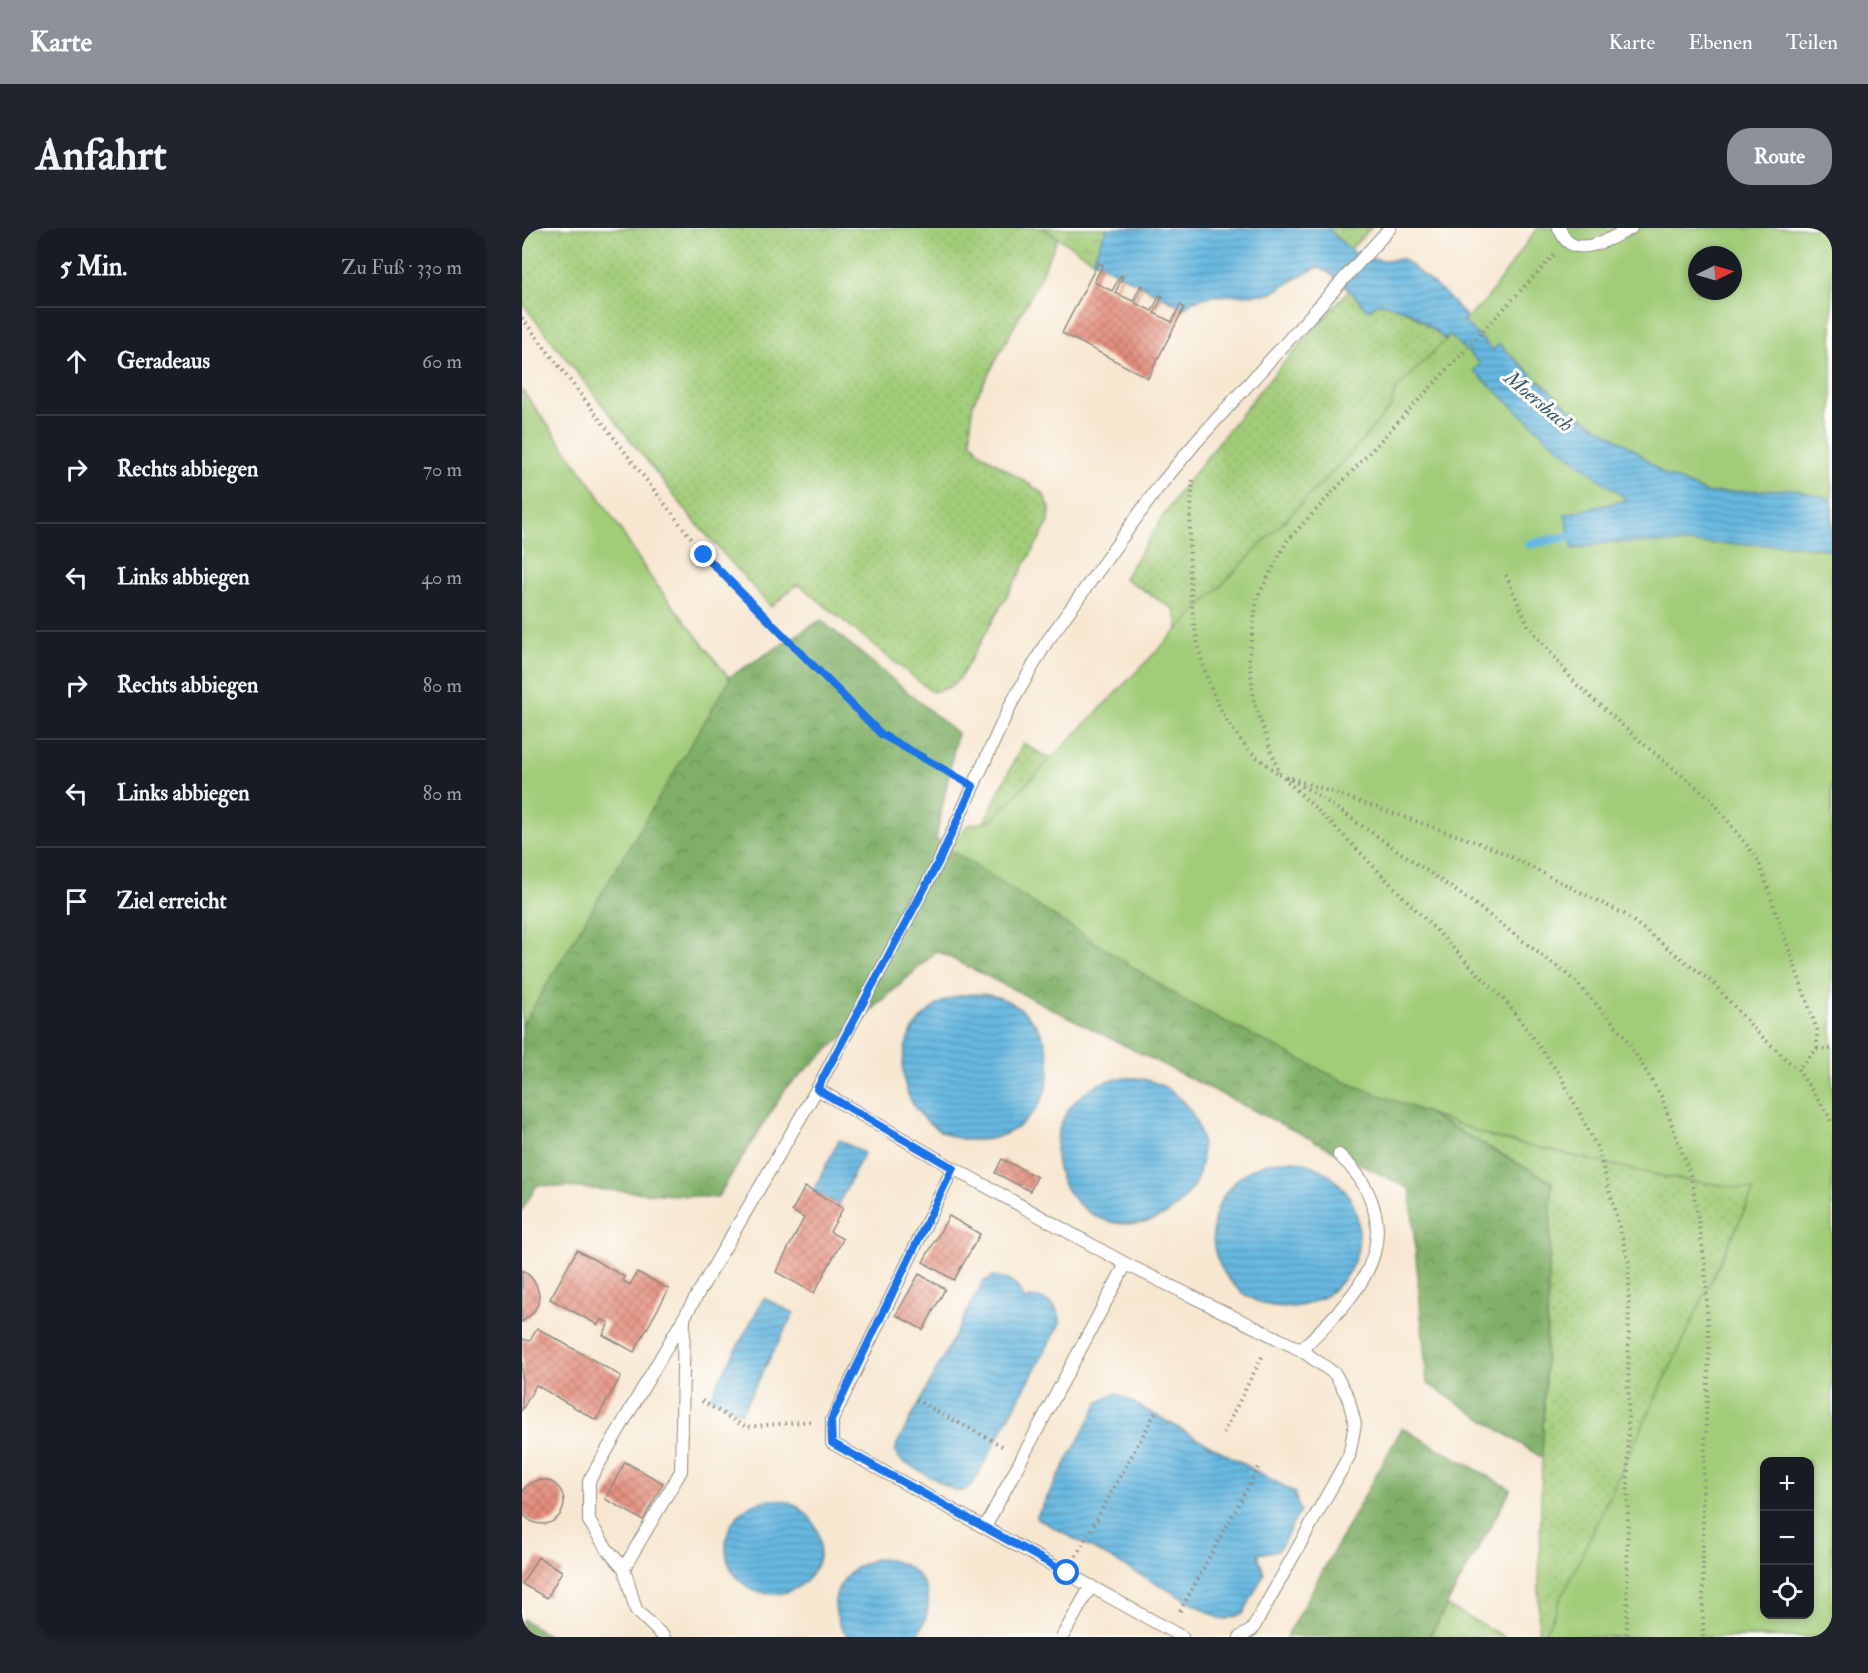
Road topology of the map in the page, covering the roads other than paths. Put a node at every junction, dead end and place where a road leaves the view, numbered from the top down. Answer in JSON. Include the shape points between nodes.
{"nodes":[{"id":1,"x":1390,"y":228,"type":"edge"},
{"id":2,"x":1559,"y":228,"type":"edge"},
{"id":3,"x":1631,"y":228,"type":"edge"},
{"id":4,"x":817,"y":1089,"type":"junction"},
{"id":5,"x":1339,"y":1155,"type":"dead end"},
{"id":6,"x":953,"y":1168,"type":"junction"},
{"id":7,"x":1126,"y":1264,"type":"junction"},
{"id":8,"x":684,"y":1319,"type":"junction"},
{"id":9,"x":1301,"y":1350,"type":"junction"},
{"id":10,"x":985,"y":1527,"type":"junction"},
{"id":11,"x":624,"y":1569,"type":"junction"},
{"id":12,"x":1091,"y":1586,"type":"junction"},
{"id":13,"x":664,"y":1637,"type":"edge"},
{"id":14,"x":1062,"y":1637,"type":"edge"},
{"id":15,"x":1182,"y":1637,"type":"edge"},
{"id":16,"x":1239,"y":1637,"type":"edge"}],
"edges":[{"from":1,"to":4,"type":"lane","via":[[1157,489],[1046,643],[1010,706],[939,861]]},
{"from":2,"to":3,"type":"lane","via":[[1566,241],[1577,246],[1591,245]]},
{"from":4,"to":6,"type":"lane"},
{"from":4,"to":8,"type":"lane"},
{"from":5,"to":9,"type":"lane","via":[[1354,1168],[1368,1194],[1376,1213],[1378,1239],[1373,1262],[1358,1286]]},
{"from":6,"to":7,"type":"lane"},
{"from":6,"to":10,"type":"lane","via":[[831,1420],[832,1443]]},
{"from":7,"to":9,"type":"lane"},
{"from":7,"to":10,"type":"lane"},
{"from":8,"to":11,"type":"lane","via":[[681,1471]]},
{"from":8,"to":11,"type":"lane","via":[[590,1481],[589,1521]]},
{"from":9,"to":16,"type":"lane","via":[[1335,1374],[1348,1397],[1355,1424],[1349,1456],[1252,1630]]},
{"from":10,"to":12,"type":"lane"},
{"from":11,"to":13,"type":"lane","via":[[636,1610]]},
{"from":12,"to":14,"type":"lane"},
{"from":12,"to":15,"type":"lane"}]}
